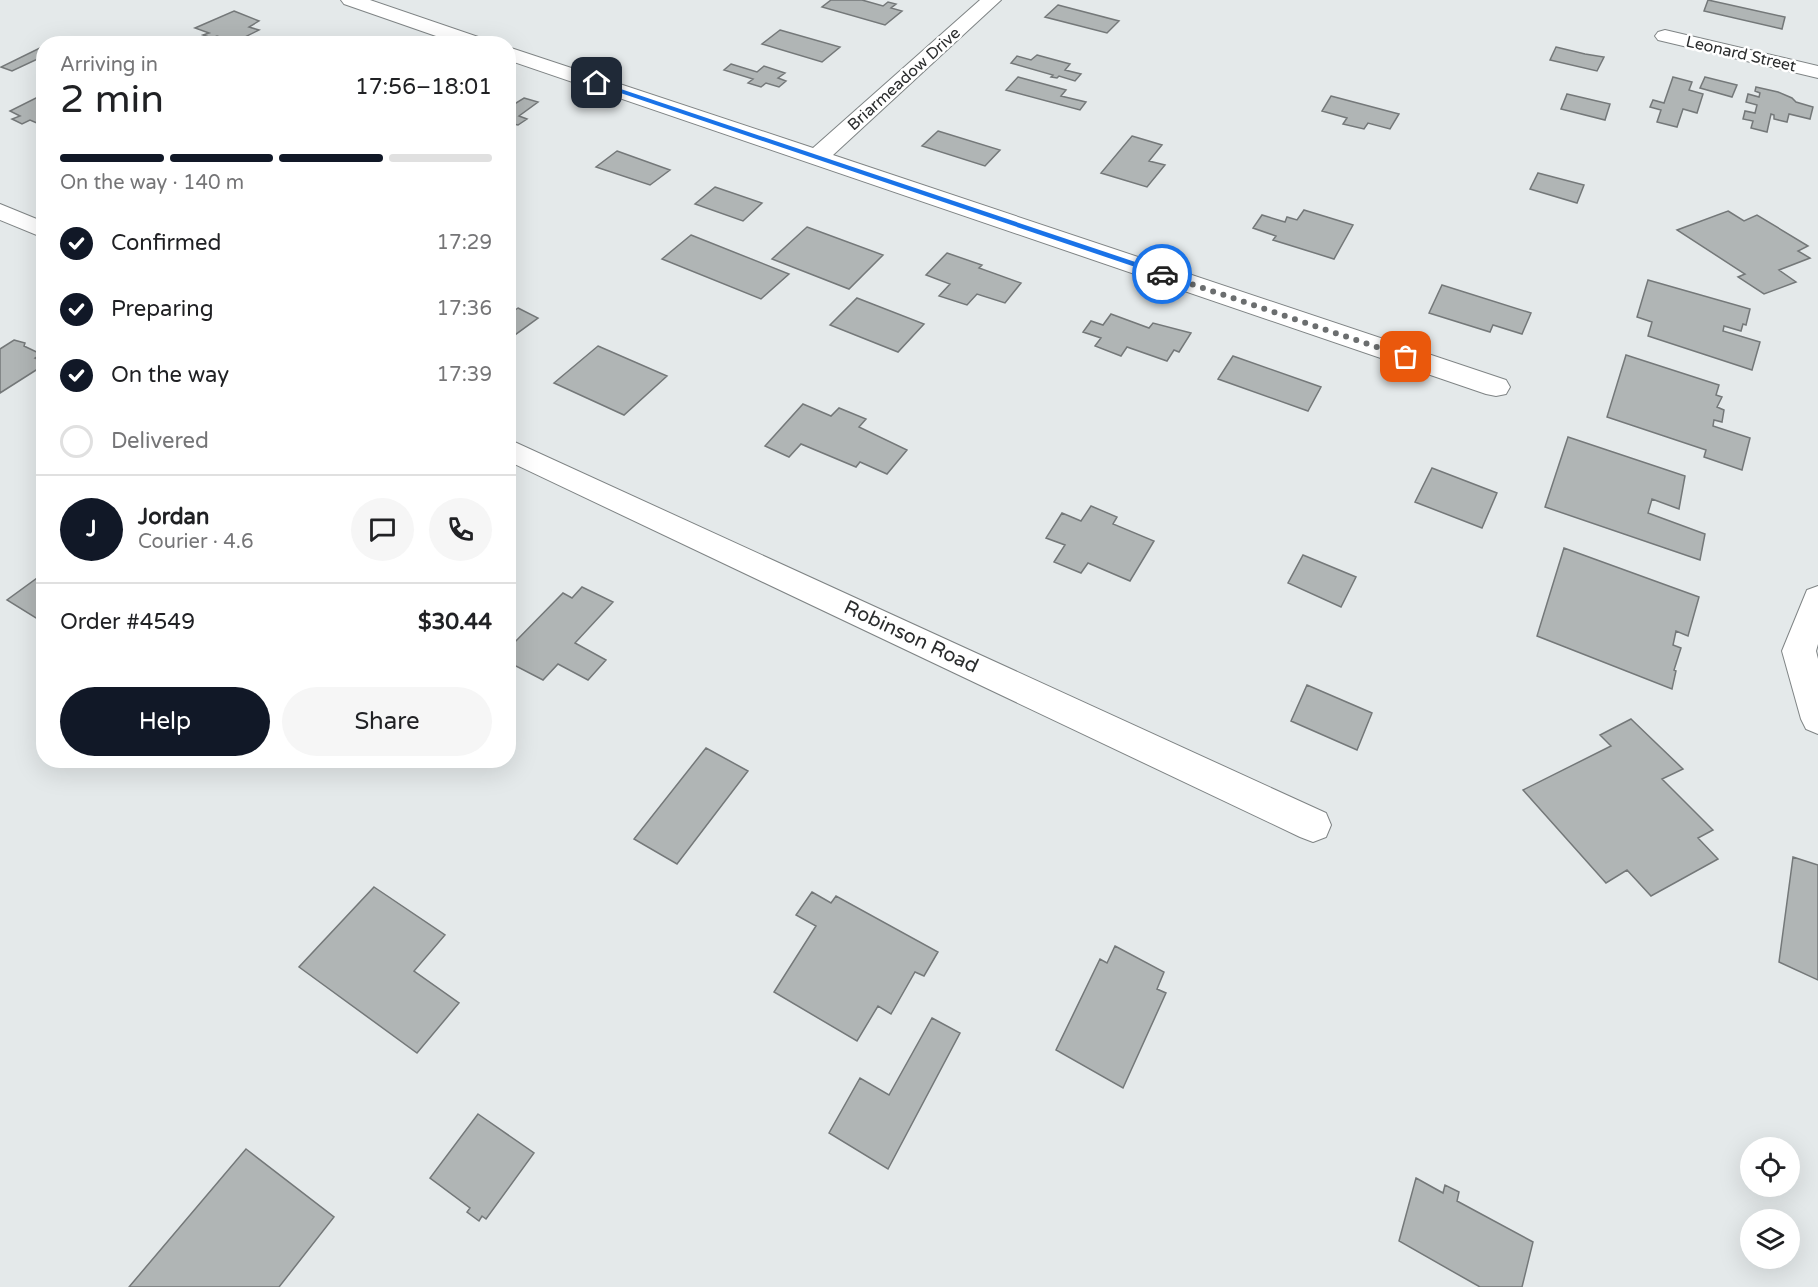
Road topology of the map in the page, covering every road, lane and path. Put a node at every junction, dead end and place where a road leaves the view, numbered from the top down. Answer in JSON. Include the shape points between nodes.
{"nodes":[{"id":1,"x":351,"y":0,"type":"edge"},
{"id":2,"x":991,"y":0,"type":"edge"},
{"id":3,"x":457,"y":36,"type":"edge"},
{"id":4,"x":1665,"y":36,"type":"dead end"},
{"id":5,"x":516,"y":56,"type":"edge"},
{"id":6,"x":1818,"y":72,"type":"edge"},
{"id":7,"x":817,"y":157,"type":"junction"},
{"id":8,"x":0,"y":211,"type":"edge"},
{"id":9,"x":36,"y":227,"type":"edge"},
{"id":10,"x":1496,"y":387,"type":"dead end"},
{"id":11,"x":516,"y":453,"type":"edge"},
{"id":12,"x":1818,"y":599,"type":"edge"},
{"id":13,"x":1818,"y":719,"type":"edge"},
{"id":14,"x":1313,"y":825,"type":"dead end"}],
"edges":[{"from":1,"to":3,"type":"street"},
{"from":2,"to":7,"type":"street","name":"Briarmeadow Drive"},
{"from":4,"to":6,"type":"street","name":"Leonard Street"},
{"from":5,"to":7,"type":"street"},
{"from":7,"to":10,"type":"street"},
{"from":8,"to":9,"type":"street"},
{"from":11,"to":14,"type":"street","name":"Robinson Road"},
{"from":12,"to":13,"type":"street","via":[[1799,651]]}]}
